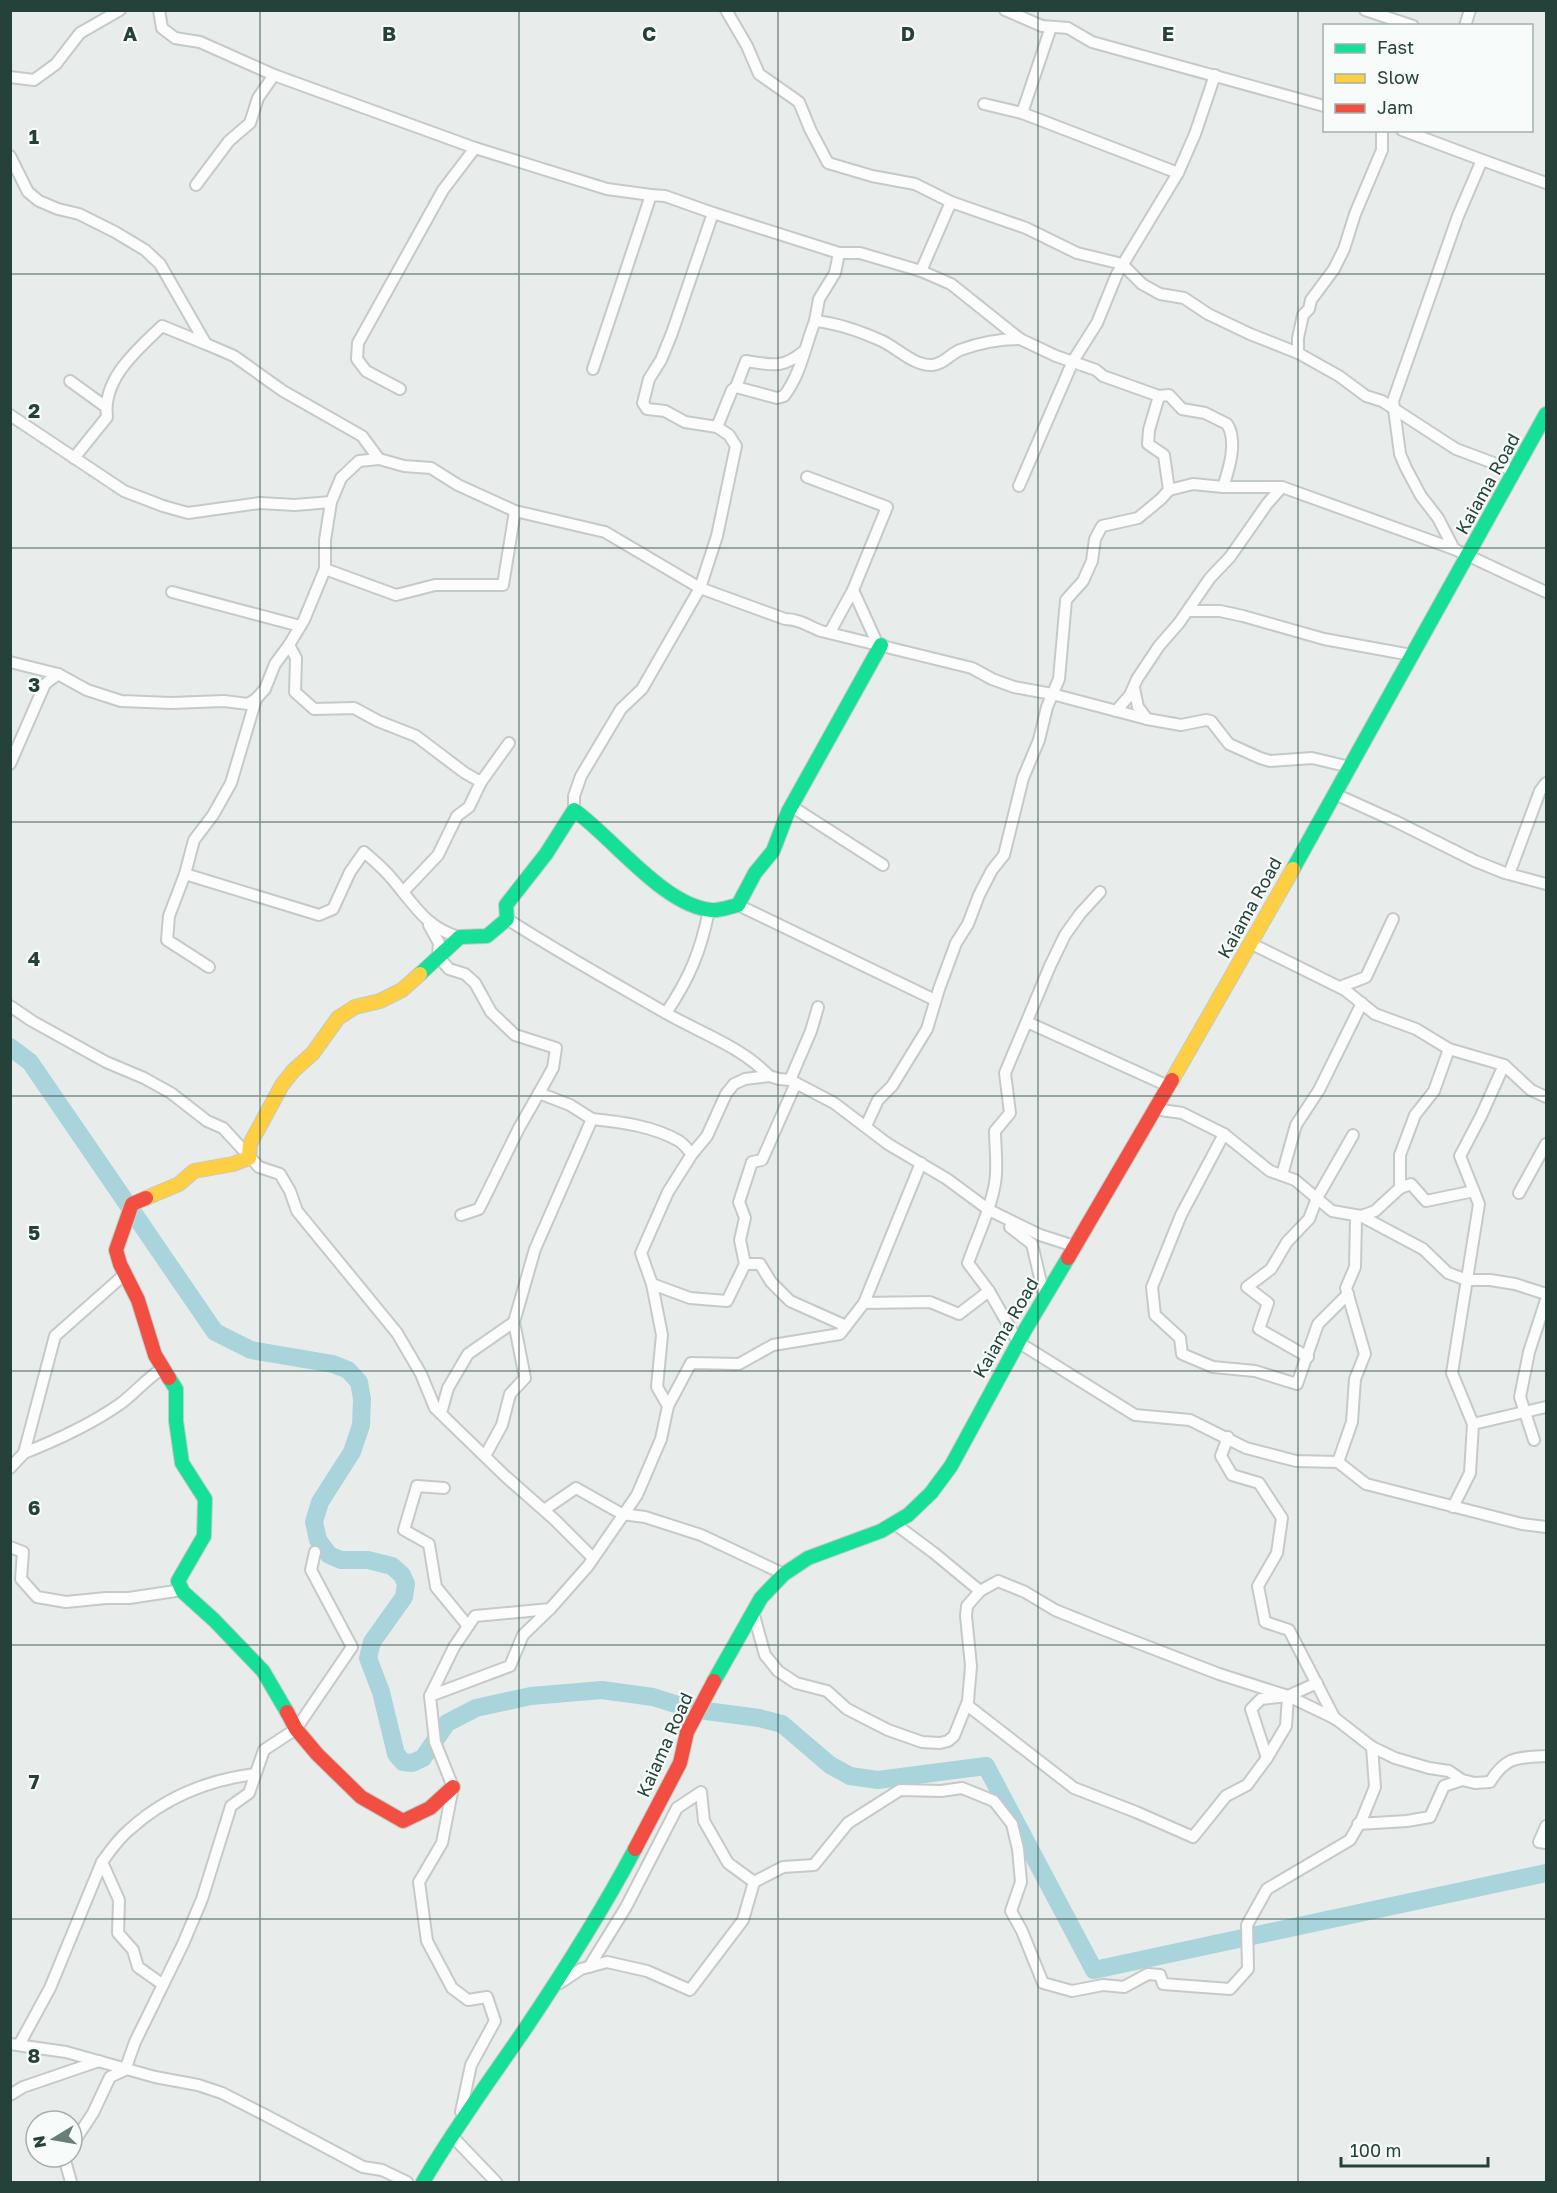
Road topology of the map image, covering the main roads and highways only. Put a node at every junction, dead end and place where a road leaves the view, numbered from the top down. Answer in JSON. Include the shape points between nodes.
{"nodes":[{"id":1,"x":1546,"y":414,"type":"edge"},
{"id":2,"x":880,"y":645,"type":"road end"},
{"id":3,"x":453,"y":1787,"type":"road end"},
{"id":4,"x":423,"y":2182,"type":"edge"}],
"edges":[{"from":1,"to":4,"type":"main road","name":"Kaiama Road","via":[[1252,944],[1018,1342],[951,1466],[919,1506],[895,1524],[824,1551],[784,1574],[752,1611],[687,1732],[680,1763],[650,1823],[593,1923]]},
{"from":2,"to":3,"type":"main road","via":[[791,806],[773,851],[755,873],[738,905],[709,910],[687,904],[648,876],[574,810],[506,905],[507,919],[487,936],[460,937],[402,990],[355,1007],[339,1018],[282,1085],[250,1144],[249,1158],[194,1171],[179,1184],[132,1204],[116,1250],[138,1300],[154,1355],[176,1389],[182,1463],[205,1499],[204,1536],[178,1581],[182,1590],[262,1671],[296,1729],[361,1797],[403,1821],[430,1808]]}]}
